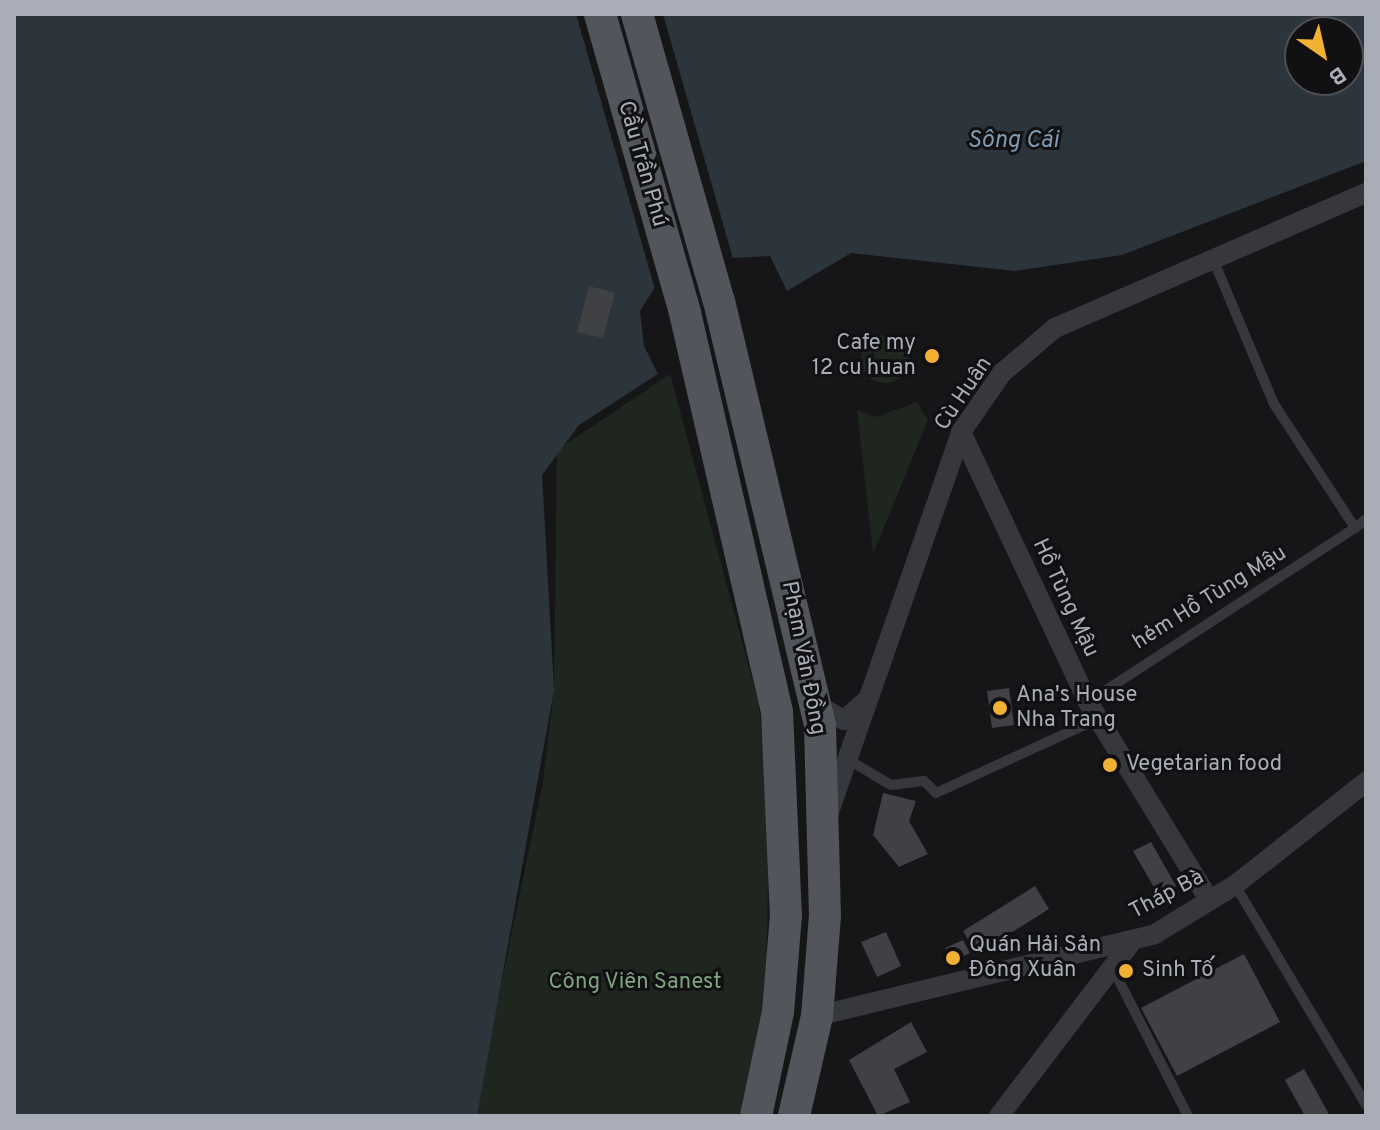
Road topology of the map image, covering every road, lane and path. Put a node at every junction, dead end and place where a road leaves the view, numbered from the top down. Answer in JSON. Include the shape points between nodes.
{"nodes":[{"id":1,"x":600,"y":14,"type":"edge"},
{"id":2,"x":637,"y":14,"type":"edge"},
{"id":3,"x":1366,"y":193,"type":"edge"},
{"id":4,"x":1213,"y":259,"type":"junction"},
{"id":5,"x":719,"y":301,"type":"joint"},
{"id":6,"x":685,"y":313,"type":"joint"},
{"id":7,"x":961,"y":432,"type":"junction"},
{"id":8,"x":1366,"y":519,"type":"edge"},
{"id":9,"x":1355,"y":528,"type":"junction"},
{"id":10,"x":869,"y":696,"type":"junction"},
{"id":11,"x":815,"y":704,"type":"junction"},
{"id":12,"x":1093,"y":711,"type":"junction"},
{"id":13,"x":847,"y":759,"type":"junction"},
{"id":14,"x":1366,"y":782,"type":"edge"},
{"id":15,"x":826,"y":823,"type":"junction"},
{"id":16,"x":1235,"y":885,"type":"junction"},
{"id":17,"x":1210,"y":901,"type":"junction"},
{"id":18,"x":1133,"y":940,"type":"junction"},
{"id":19,"x":1112,"y":967,"type":"junction"},
{"id":20,"x":817,"y":1016,"type":"junction"},
{"id":21,"x":1366,"y":1105,"type":"edge"},
{"id":22,"x":756,"y":1116,"type":"edge"},
{"id":23,"x":794,"y":1116,"type":"edge"},
{"id":24,"x":999,"y":1116,"type":"edge"},
{"id":25,"x":1188,"y":1116,"type":"edge"}],
"edges":[{"from":1,"to":6,"type":"main road","name":"Cầu Trần Phú"},
{"from":2,"to":5,"type":"main road","name":"Cầu Trần Phú"},
{"from":3,"to":4,"type":"street","name":"Cù Huân"},
{"from":4,"to":7,"type":"street","name":"Cù Huân","via":[[1055,328],[1002,373]]},
{"from":4,"to":9,"type":"lane","via":[[1274,404]]},
{"from":5,"to":11,"type":"main road","name":"Phạm Văn Đồng"},
{"from":6,"to":22,"type":"main road","name":"Phạm Văn Đồng","via":[[777,712],[786,816],[778,1012]]},
{"from":7,"to":10,"type":"street","name":"Cù Huân"},
{"from":7,"to":12,"type":"street","name":"Hồ Tùng Mậu"},
{"from":8,"to":9,"type":"lane","name":"hẻm Hồ Tùng Mậu"},
{"from":9,"to":12,"type":"lane","name":"hẻm Hồ Tùng Mậu"},
{"from":10,"to":11,"type":"street","via":[[844,720]]},
{"from":10,"to":13,"type":"street","name":"Cù Huân"},
{"from":11,"to":15,"type":"main road","name":"Phạm Văn Đồng"},
{"from":12,"to":13,"type":"lane","name":"hẻm Hồ Tùng Mậu","via":[[936,793],[924,781],[891,785]]},
{"from":12,"to":17,"type":"street","name":"Hồ Tùng Mậu"},
{"from":13,"to":15,"type":"street","name":"Cù Huân"},
{"from":14,"to":16,"type":"street","name":"Tháp Bà"},
{"from":15,"to":20,"type":"main road","name":"Phạm Văn Đồng"},
{"from":16,"to":17,"type":"street","name":"Tháp Bà"},
{"from":16,"to":21,"type":"lane"},
{"from":17,"to":18,"type":"street","name":"Tháp Bà"},
{"from":18,"to":19,"type":"street"},
{"from":18,"to":20,"type":"street","name":"Tháp Bà"},
{"from":19,"to":24,"type":"street"},
{"from":19,"to":25,"type":"lane"},
{"from":20,"to":23,"type":"main road","name":"Phạm Văn Đồng"}]}
